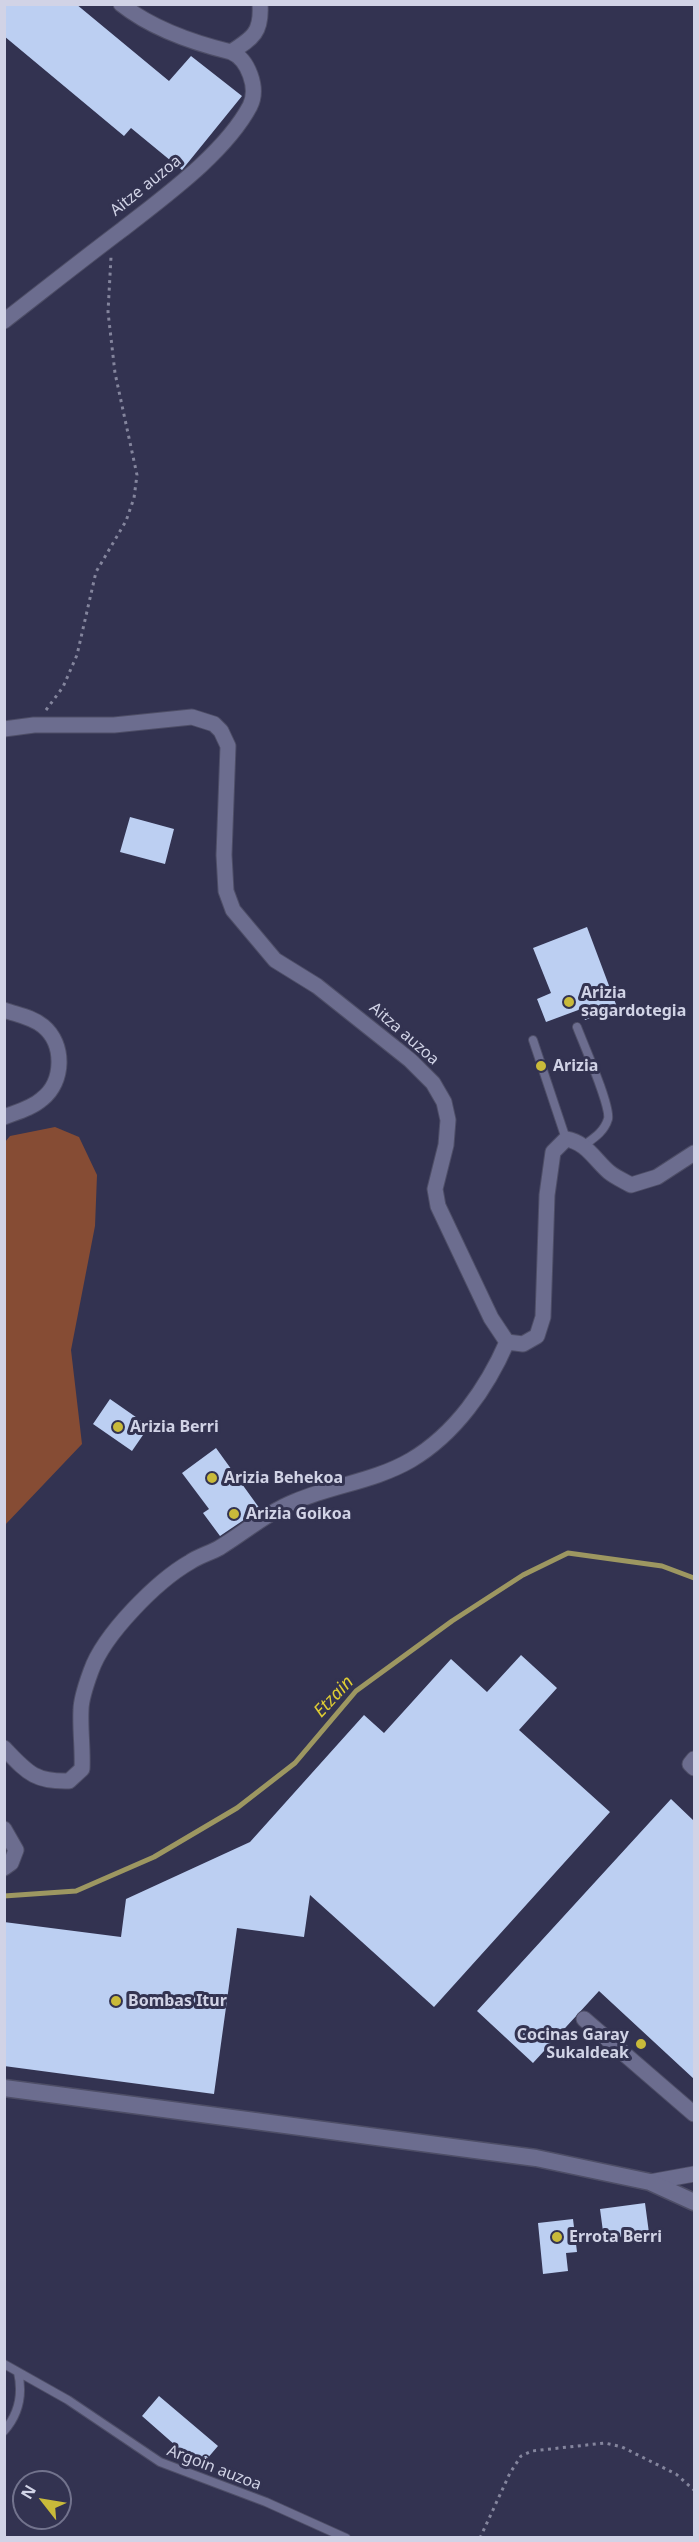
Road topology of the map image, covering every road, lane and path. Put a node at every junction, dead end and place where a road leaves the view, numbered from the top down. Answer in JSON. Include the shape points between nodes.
{"nodes":[{"id":1,"x":121,"y":4,"type":"edge"},
{"id":2,"x":260,"y":4,"type":"edge"},
{"id":3,"x":231,"y":52,"type":"junction"},
{"id":4,"x":112,"y":255,"type":"dead end"},
{"id":5,"x":4,"y":321,"type":"edge"},
{"id":6,"x":34,"y":725,"type":"junction"},
{"id":7,"x":4,"y":729,"type":"edge"},
{"id":8,"x":4,"y":1010,"type":"edge"},
{"id":9,"x":577,"y":1027,"type":"dead end"},
{"id":10,"x":533,"y":1040,"type":"dead end"},
{"id":11,"x":4,"y":1117,"type":"edge"},
{"id":12,"x":566,"y":1139,"type":"junction"},
{"id":13,"x":583,"y":1146,"type":"junction"},
{"id":14,"x":694,"y":1153,"type":"edge"},
{"id":15,"x":507,"y":1342,"type":"junction"},
{"id":16,"x":4,"y":1748,"type":"edge"},
{"id":17,"x":694,"y":1759,"type":"edge"},
{"id":18,"x":694,"y":1768,"type":"edge"},
{"id":19,"x":4,"y":1829,"type":"edge"},
{"id":20,"x":4,"y":1868,"type":"edge"},
{"id":21,"x":584,"y":2019,"type":"dead end"},
{"id":22,"x":4,"y":2088,"type":"edge"},
{"id":23,"x":694,"y":2114,"type":"edge"},
{"id":24,"x":694,"y":2174,"type":"edge"},
{"id":25,"x":650,"y":2182,"type":"junction"},
{"id":26,"x":694,"y":2202,"type":"edge"},
{"id":27,"x":4,"y":2364,"type":"edge"},
{"id":28,"x":18,"y":2372,"type":"junction"},
{"id":29,"x":4,"y":2431,"type":"edge"},
{"id":30,"x":694,"y":2490,"type":"edge"},
{"id":31,"x":346,"y":2538,"type":"edge"},
{"id":32,"x":480,"y":2538,"type":"edge"}],
"edges":[{"from":1,"to":3,"type":"street","via":[[187,39]]},
{"from":2,"to":3,"type":"street","via":[[261,19],[253,38]]},
{"from":3,"to":5,"type":"street","name":"Aitze auzoa","via":[[240,56],[253,81],[251,104],[226,138],[184,181]]},
{"from":4,"to":6,"type":"path","via":[[108,312],[115,373],[137,475],[134,498],[126,521],[96,572],[77,655],[63,687]]},
{"from":6,"to":7,"type":"street","name":"Aitza auzoa"},
{"from":6,"to":15,"type":"street","name":"Aitza auzoa","via":[[114,725],[192,717],[214,724],[221,731],[228,746],[224,855],[226,891],[233,910],[275,960],[317,986],[433,1083],[444,1102],[448,1120],[435,1189],[438,1206],[491,1318]]},
{"from":8,"to":11,"type":"street","via":[[42,1026],[54,1041],[59,1071],[49,1093]]},
{"from":9,"to":13,"type":"lane","via":[[609,1117],[602,1132]]},
{"from":10,"to":12,"type":"lane"},
{"from":12,"to":13,"type":"street"},
{"from":12,"to":15,"type":"street","via":[[553,1152],[547,1195],[543,1317],[537,1336],[523,1344]]},
{"from":13,"to":14,"type":"street","via":[[610,1173],[631,1185],[657,1177]]},
{"from":15,"to":16,"type":"street","via":[[499,1362],[469,1407],[427,1449],[375,1478],[277,1509],[217,1549],[189,1562],[134,1608],[105,1643],[92,1669],[80,1708],[82,1769],[69,1781],[50,1782],[27,1772]]},
{"from":17,"to":18,"type":"street","via":[[690,1764]]},
{"from":19,"to":20,"type":"street","via":[[16,1850],[11,1863]]},
{"from":21,"to":23,"type":"street"},
{"from":22,"to":25,"type":"street","via":[[536,2158]]},
{"from":24,"to":25,"type":"street"},
{"from":25,"to":26,"type":"street"},
{"from":27,"to":28,"type":"lane","name":"Argoin auzoa"},
{"from":28,"to":29,"type":"lane","via":[[18,2408]]},
{"from":28,"to":31,"type":"lane","name":"Argoin auzoa","via":[[160,2462],[266,2502]]},
{"from":30,"to":32,"type":"path","via":[[676,2474],[613,2445],[532,2451],[520,2456]]}]}
